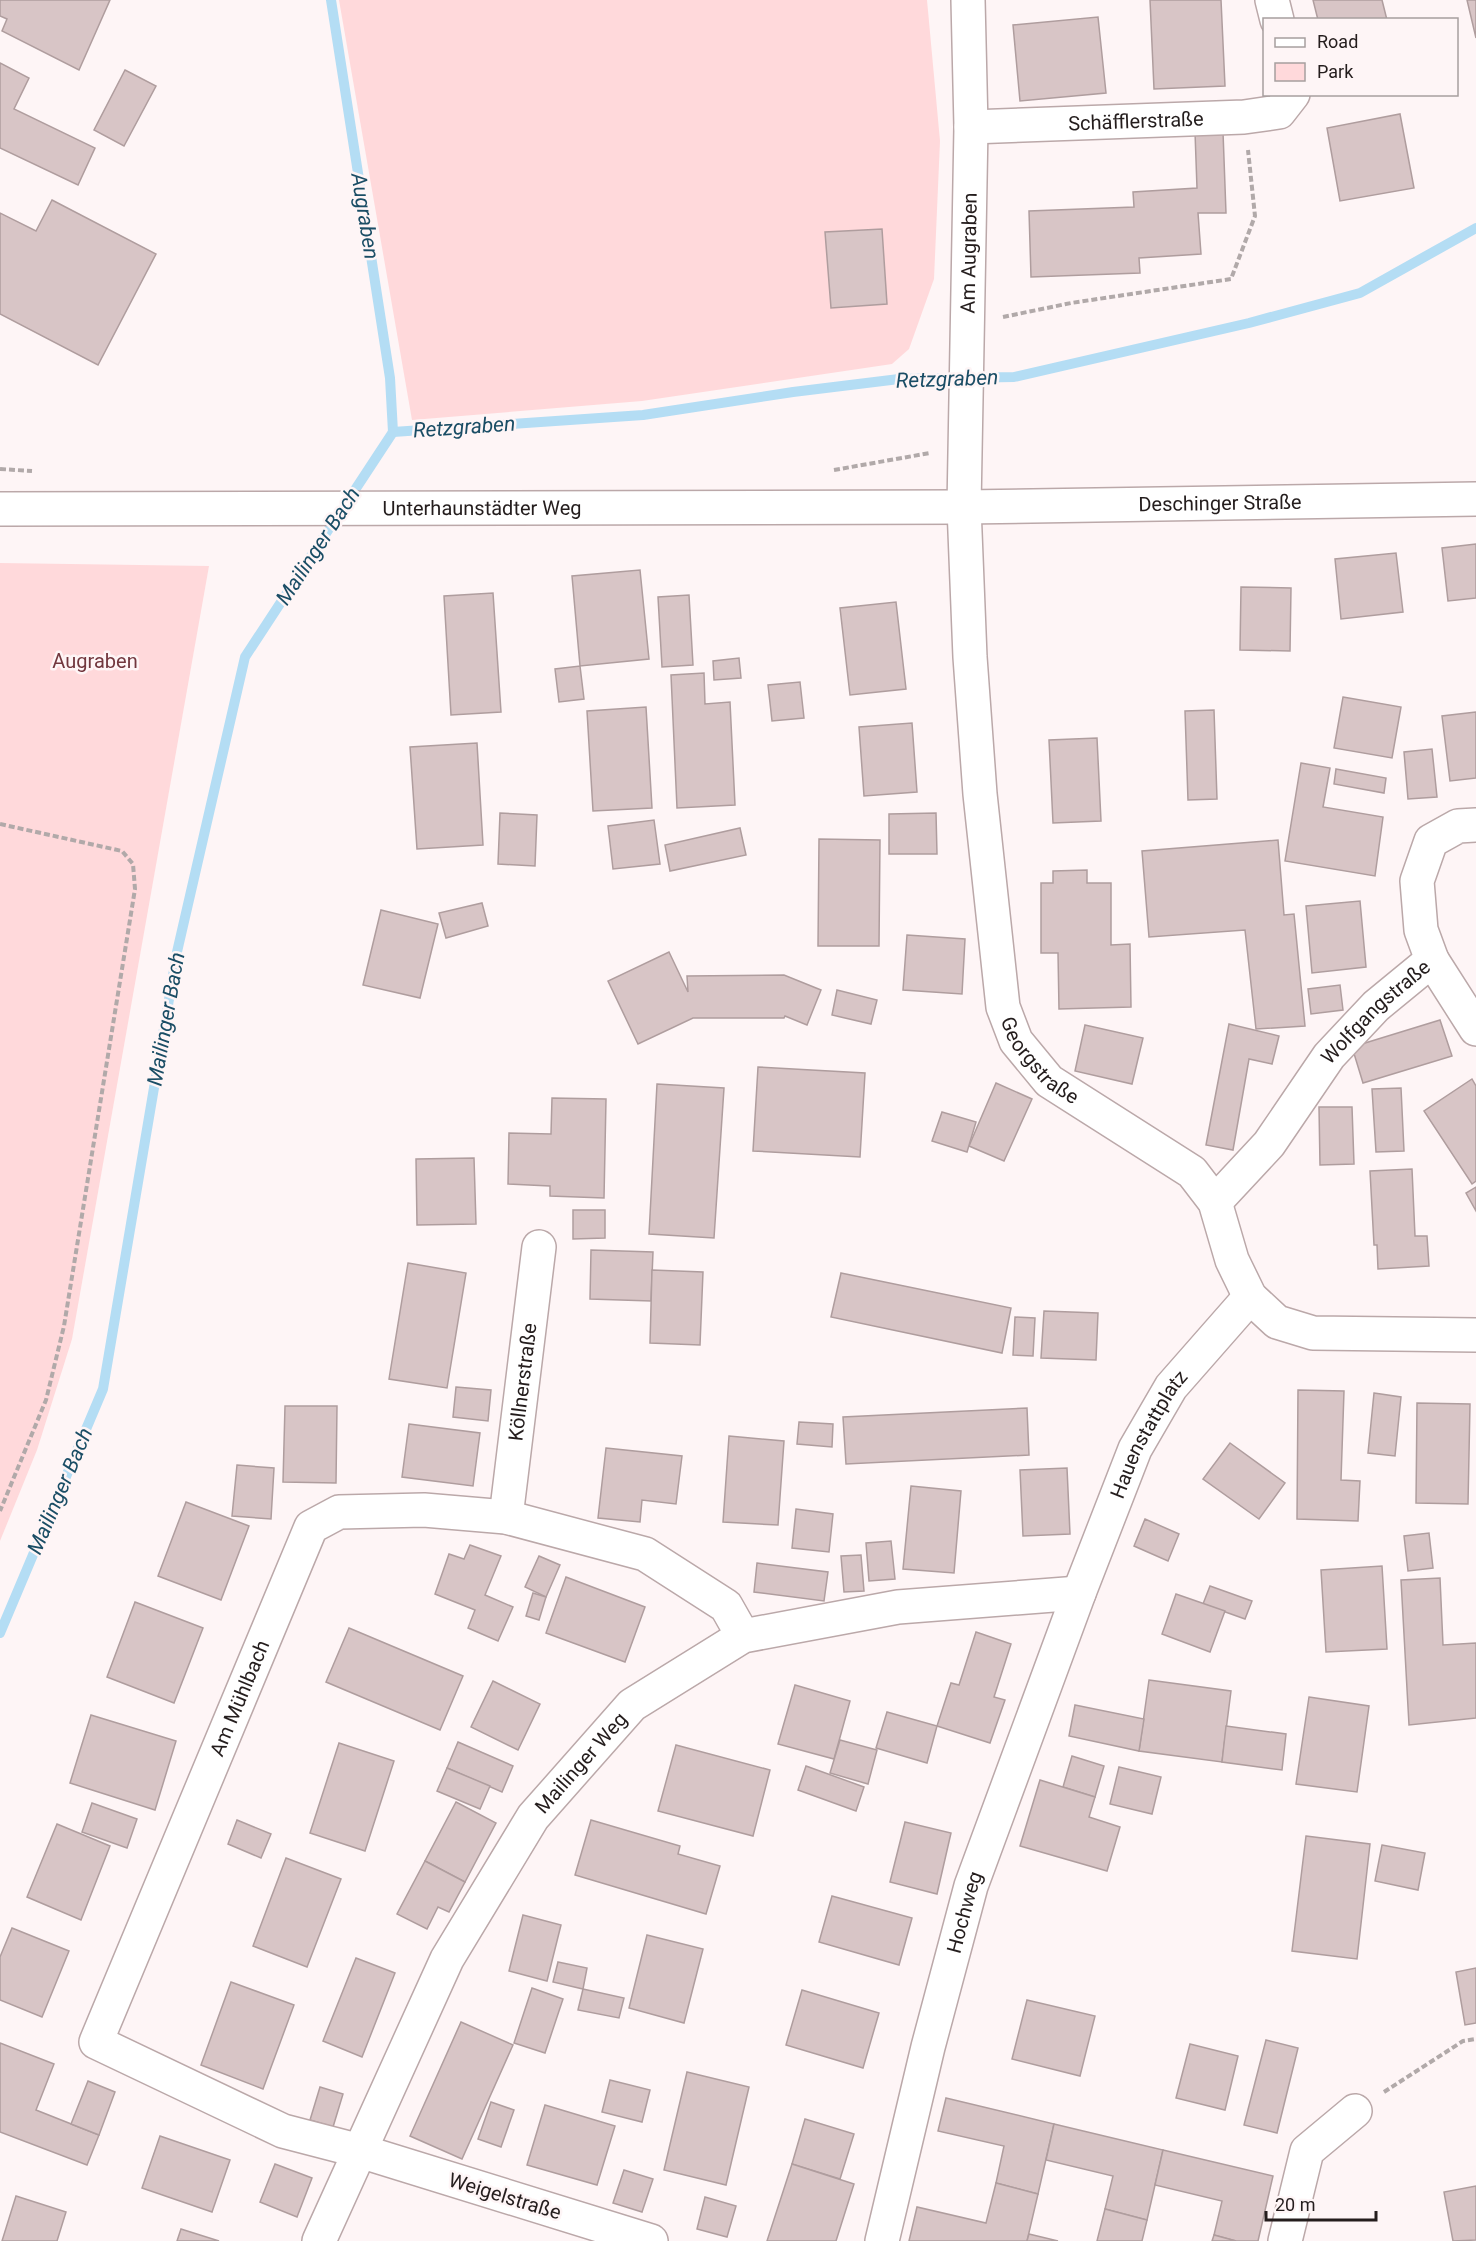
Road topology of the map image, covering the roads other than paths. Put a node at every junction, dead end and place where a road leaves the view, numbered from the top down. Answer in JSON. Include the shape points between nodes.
{"nodes":[{"id":1,"x":968,"y":0,"type":"edge"},
{"id":2,"x":1272,"y":0,"type":"edge"},
{"id":3,"x":1276,"y":18,"type":"edge"},
{"id":4,"x":1291,"y":96,"type":"edge"},
{"id":5,"x":971,"y":127,"type":"junction"},
{"id":6,"x":1476,"y":499,"type":"edge"},
{"id":7,"x":964,"y":507,"type":"junction"},
{"id":8,"x":0,"y":508,"type":"edge"},
{"id":9,"x":1476,"y":825,"type":"edge"},
{"id":10,"x":1432,"y":960,"type":"junction"},
{"id":11,"x":1476,"y":1029,"type":"edge"},
{"id":12,"x":1215,"y":1202,"type":"junction"},
{"id":13,"x":539,"y":1247,"type":"dead end"},
{"id":14,"x":1250,"y":1297,"type":"junction"},
{"id":15,"x":1476,"y":1335,"type":"edge"},
{"id":16,"x":506,"y":1517,"type":"junction"},
{"id":17,"x":1079,"y":1593,"type":"junction"},
{"id":18,"x":743,"y":1636,"type":"junction"},
{"id":19,"x":1355,"y":2110,"type":"road end"},
{"id":20,"x":360,"y":2151,"type":"junction"},
{"id":21,"x":319,"y":2241,"type":"edge"},
{"id":22,"x":651,"y":2241,"type":"edge"},
{"id":23,"x":882,"y":2241,"type":"edge"},
{"id":24,"x":1285,"y":2241,"type":"edge"}],
"edges":[{"from":1,"to":5,"type":"street","name":"Am Augraben"},
{"from":2,"to":3,"type":"street"},
{"from":4,"to":5,"type":"street","name":"Schäfflerstraße","via":[[1279,112],[1244,117]]},
{"from":5,"to":7,"type":"street","name":"Am Augraben"},
{"from":6,"to":7,"type":"street","name":"Deschinger Straße"},
{"from":7,"to":8,"type":"street","name":"Unterhaunstädter Weg"},
{"from":7,"to":12,"type":"street","name":"Georgstraße","via":[[979,783],[1003,1007],[1016,1041],[1049,1081],[1191,1172]]},
{"from":9,"to":10,"type":"street","name":"Wolfgangstraße","via":[[1458,826],[1431,842],[1417,881],[1421,930]]},
{"from":10,"to":11,"type":"street"},
{"from":10,"to":12,"type":"street","name":"Wolfgangstraße","via":[[1376,1006],[1329,1056],[1269,1144]]},
{"from":12,"to":14,"type":"street","name":"Georgstraße","via":[[1232,1260]]},
{"from":13,"to":16,"type":"street","name":"Köllnerstraße"},
{"from":14,"to":15,"type":"street","name":"Georgstraße","via":[[1277,1322],[1313,1333]]},
{"from":14,"to":17,"type":"street","name":"Hauenstattplatz","via":[[1171,1387],[1135,1449]]},
{"from":16,"to":18,"type":"street","name":"Am Mühlbach","via":[[645,1554],[726,1606]]},
{"from":16,"to":20,"type":"street","name":"Am Mühlbach","via":[[424,1510],[339,1512],[311,1527],[96,2042],[284,2132]]},
{"from":17,"to":18,"type":"street","name":"Mailinger Weg","via":[[898,1607]]},
{"from":17,"to":23,"type":"street","name":"Hochweg","via":[[970,1886]]},
{"from":18,"to":20,"type":"street","name":"Mailinger Weg","via":[[632,1705],[533,1817],[447,1959]]},
{"from":19,"to":24,"type":"street","via":[[1307,2151]]},
{"from":20,"to":21,"type":"street","name":"Mailinger Weg"},
{"from":20,"to":22,"type":"street","name":"Weigelstraße"}]}
